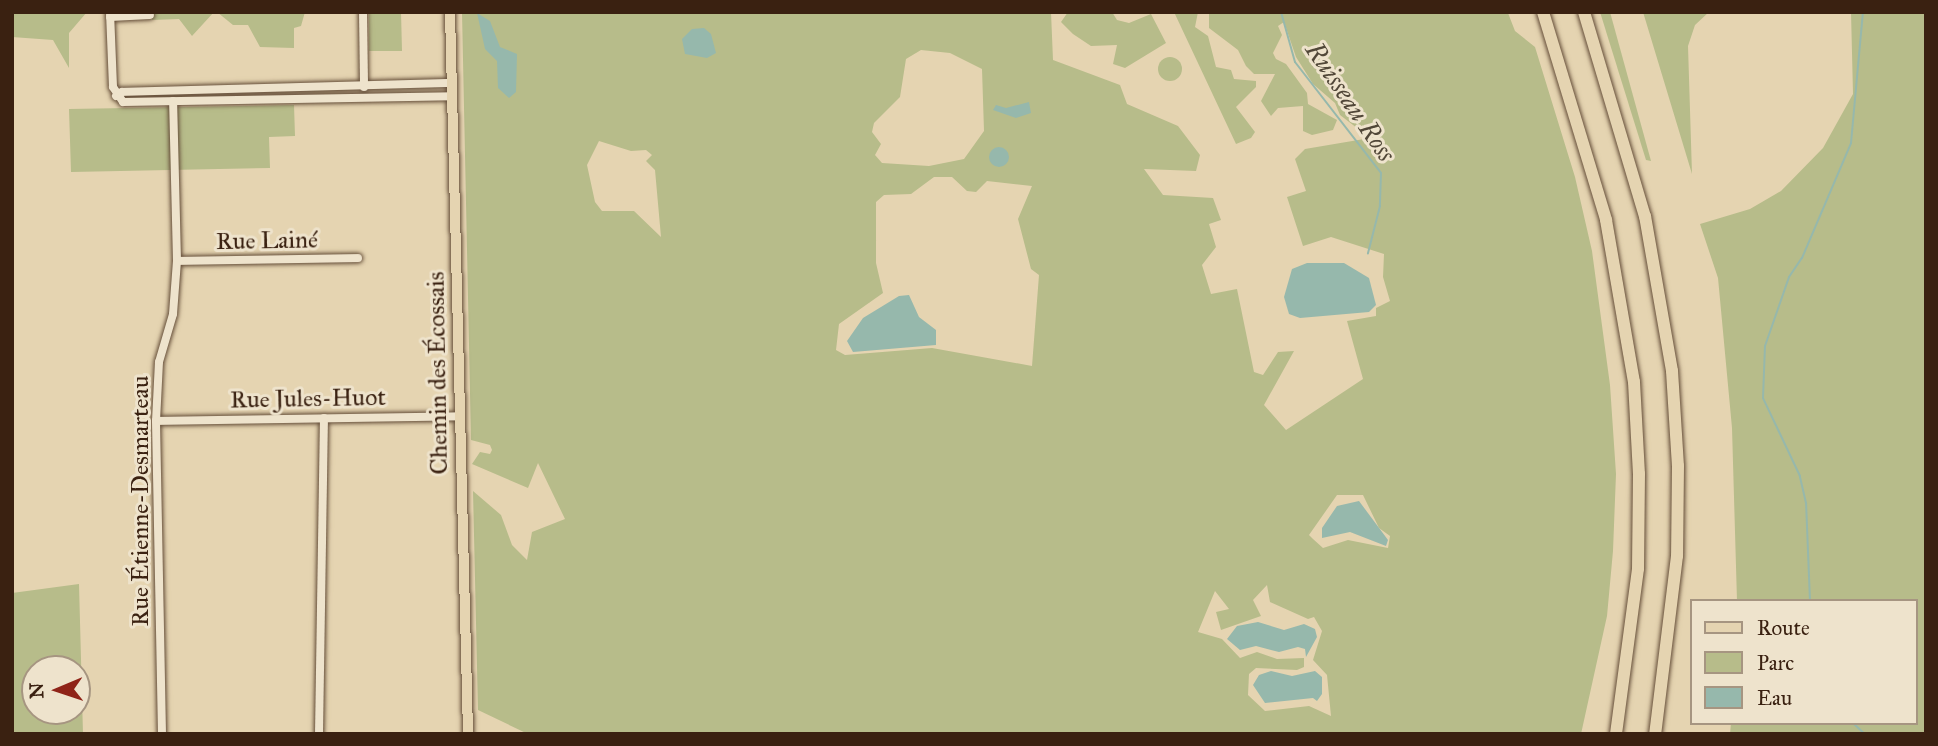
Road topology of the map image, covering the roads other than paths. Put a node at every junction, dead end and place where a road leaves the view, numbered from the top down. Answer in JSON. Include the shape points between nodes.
{"nodes":[{"id":1,"x":363,"y":12,"type":"edge"},
{"id":2,"x":450,"y":12,"type":"edge"},
{"id":3,"x":1543,"y":12,"type":"edge"},
{"id":4,"x":1584,"y":12,"type":"edge"},
{"id":5,"x":110,"y":14,"type":"edge"},
{"id":6,"x":150,"y":15,"type":"dead end"},
{"id":7,"x":452,"y":83,"type":"junction"},
{"id":8,"x":364,"y":85,"type":"junction"},
{"id":9,"x":205,"y":89,"type":"junction"},
{"id":10,"x":452,"y":96,"type":"junction"},
{"id":11,"x":364,"y":97,"type":"junction"},
{"id":12,"x":119,"y":99,"type":"junction"},
{"id":13,"x":173,"y":101,"type":"junction"},
{"id":14,"x":205,"y":101,"type":"junction"},
{"id":15,"x":358,"y":258,"type":"dead end"},
{"id":16,"x":177,"y":261,"type":"junction"},
{"id":17,"x":460,"y":416,"type":"junction"},
{"id":18,"x":324,"y":418,"type":"junction"},
{"id":19,"x":156,"y":421,"type":"junction"},
{"id":20,"x":162,"y":734,"type":"edge"},
{"id":21,"x":318,"y":734,"type":"edge"},
{"id":22,"x":468,"y":734,"type":"edge"},
{"id":23,"x":1616,"y":734,"type":"edge"},
{"id":24,"x":1655,"y":734,"type":"edge"}],
"edges":[{"from":1,"to":8,"type":"street"},
{"from":2,"to":7,"type":"main road","name":"Chemin des Écossais"},
{"from":3,"to":23,"type":"highway","via":[[1606,220],[1634,382],[1638,569]]},
{"from":4,"to":24,"type":"highway","via":[[1645,216],[1671,360],[1678,455],[1677,556]]},
{"from":5,"to":6,"type":"street"},
{"from":5,"to":12,"type":"street"},
{"from":7,"to":8,"type":"street"},
{"from":7,"to":10,"type":"main road","name":"Chemin des Écossais"},
{"from":8,"to":9,"type":"street"},
{"from":8,"to":11,"type":"street"},
{"from":9,"to":12,"type":"street","via":[[122,92]]},
{"from":9,"to":14,"type":"street"},
{"from":10,"to":11,"type":"street"},
{"from":10,"to":17,"type":"main road","name":"Chemin des Écossais"},
{"from":11,"to":14,"type":"street"},
{"from":12,"to":13,"type":"street"},
{"from":13,"to":14,"type":"street"},
{"from":13,"to":16,"type":"street","name":"Rue Étienne-Desmarteau"},
{"from":15,"to":16,"type":"street","name":"Rue Lainé"},
{"from":16,"to":19,"type":"street","name":"Rue Étienne-Desmarteau","via":[[173,314],[159,362]]},
{"from":17,"to":18,"type":"street","name":"Rue Jules-Huot"},
{"from":17,"to":22,"type":"main road","name":"Chemin des Écossais"},
{"from":18,"to":19,"type":"street","name":"Rue Jules-Huot"},
{"from":18,"to":21,"type":"street"},
{"from":19,"to":20,"type":"street","name":"Rue Étienne-Desmarteau"}]}
